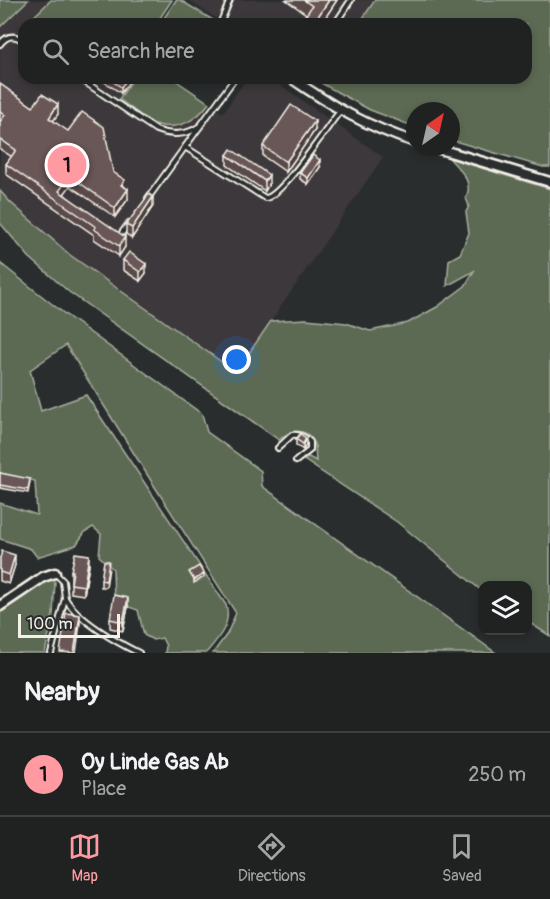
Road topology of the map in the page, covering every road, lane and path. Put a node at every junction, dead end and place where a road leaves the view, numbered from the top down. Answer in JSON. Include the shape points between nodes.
{"nodes":[{"id":1,"x":230,"y":0,"type":"edge"},
{"id":2,"x":351,"y":0,"type":"edge"},
{"id":3,"x":222,"y":18,"type":"edge"},
{"id":4,"x":339,"y":18,"type":"edge"},
{"id":5,"x":18,"y":38,"type":"edge"},
{"id":6,"x":0,"y":44,"type":"edge"},
{"id":7,"x":88,"y":84,"type":"edge"},
{"id":8,"x":231,"y":84,"type":"edge"},
{"id":9,"x":301,"y":84,"type":"edge"},
{"id":10,"x":340,"y":111,"type":"junction"},
{"id":11,"x":205,"y":121,"type":"junction"},
{"id":12,"x":406,"y":139,"type":"edge"},
{"id":13,"x":185,"y":147,"type":"junction"},
{"id":14,"x":460,"y":155,"type":"edge"},
{"id":15,"x":550,"y":182,"type":"edge"},
{"id":16,"x":145,"y":201,"type":"edge"},
{"id":17,"x":132,"y":219,"type":"edge"},
{"id":18,"x":119,"y":237,"type":"edge"},
{"id":19,"x":278,"y":448,"type":"dead end"},
{"id":20,"x":296,"y":461,"type":"dead end"},
{"id":21,"x":55,"y":573,"type":"joint"},
{"id":22,"x":65,"y":598,"type":"junction"},
{"id":23,"x":0,"y":606,"type":"edge"},
{"id":24,"x":51,"y":653,"type":"edge"},
{"id":25,"x":139,"y":653,"type":"edge"}],
"edges":[{"from":1,"to":3,"type":"lane"},
{"from":2,"to":4,"type":"lane"},
{"from":5,"to":6,"type":"lane","via":[[6,37]]},
{"from":7,"to":11,"type":"lane","via":[[165,133],[187,133]]},
{"from":8,"to":11,"type":"lane"},
{"from":9,"to":10,"type":"street"},
{"from":10,"to":12,"type":"street"},
{"from":10,"to":13,"type":"lane","via":[[282,188],[269,198]]},
{"from":11,"to":13,"type":"lane"},
{"from":13,"to":16,"type":"lane"},
{"from":14,"to":15,"type":"street"},
{"from":17,"to":18,"type":"lane"},
{"from":19,"to":20,"type":"lane","via":[[292,435],[306,438],[310,450]]},
{"from":21,"to":22,"type":"lane","via":[[63,582]]},
{"from":21,"to":23,"type":"street"},
{"from":22,"to":24,"type":"lane"},
{"from":22,"to":25,"type":"lane","via":[[105,634]]}]}
